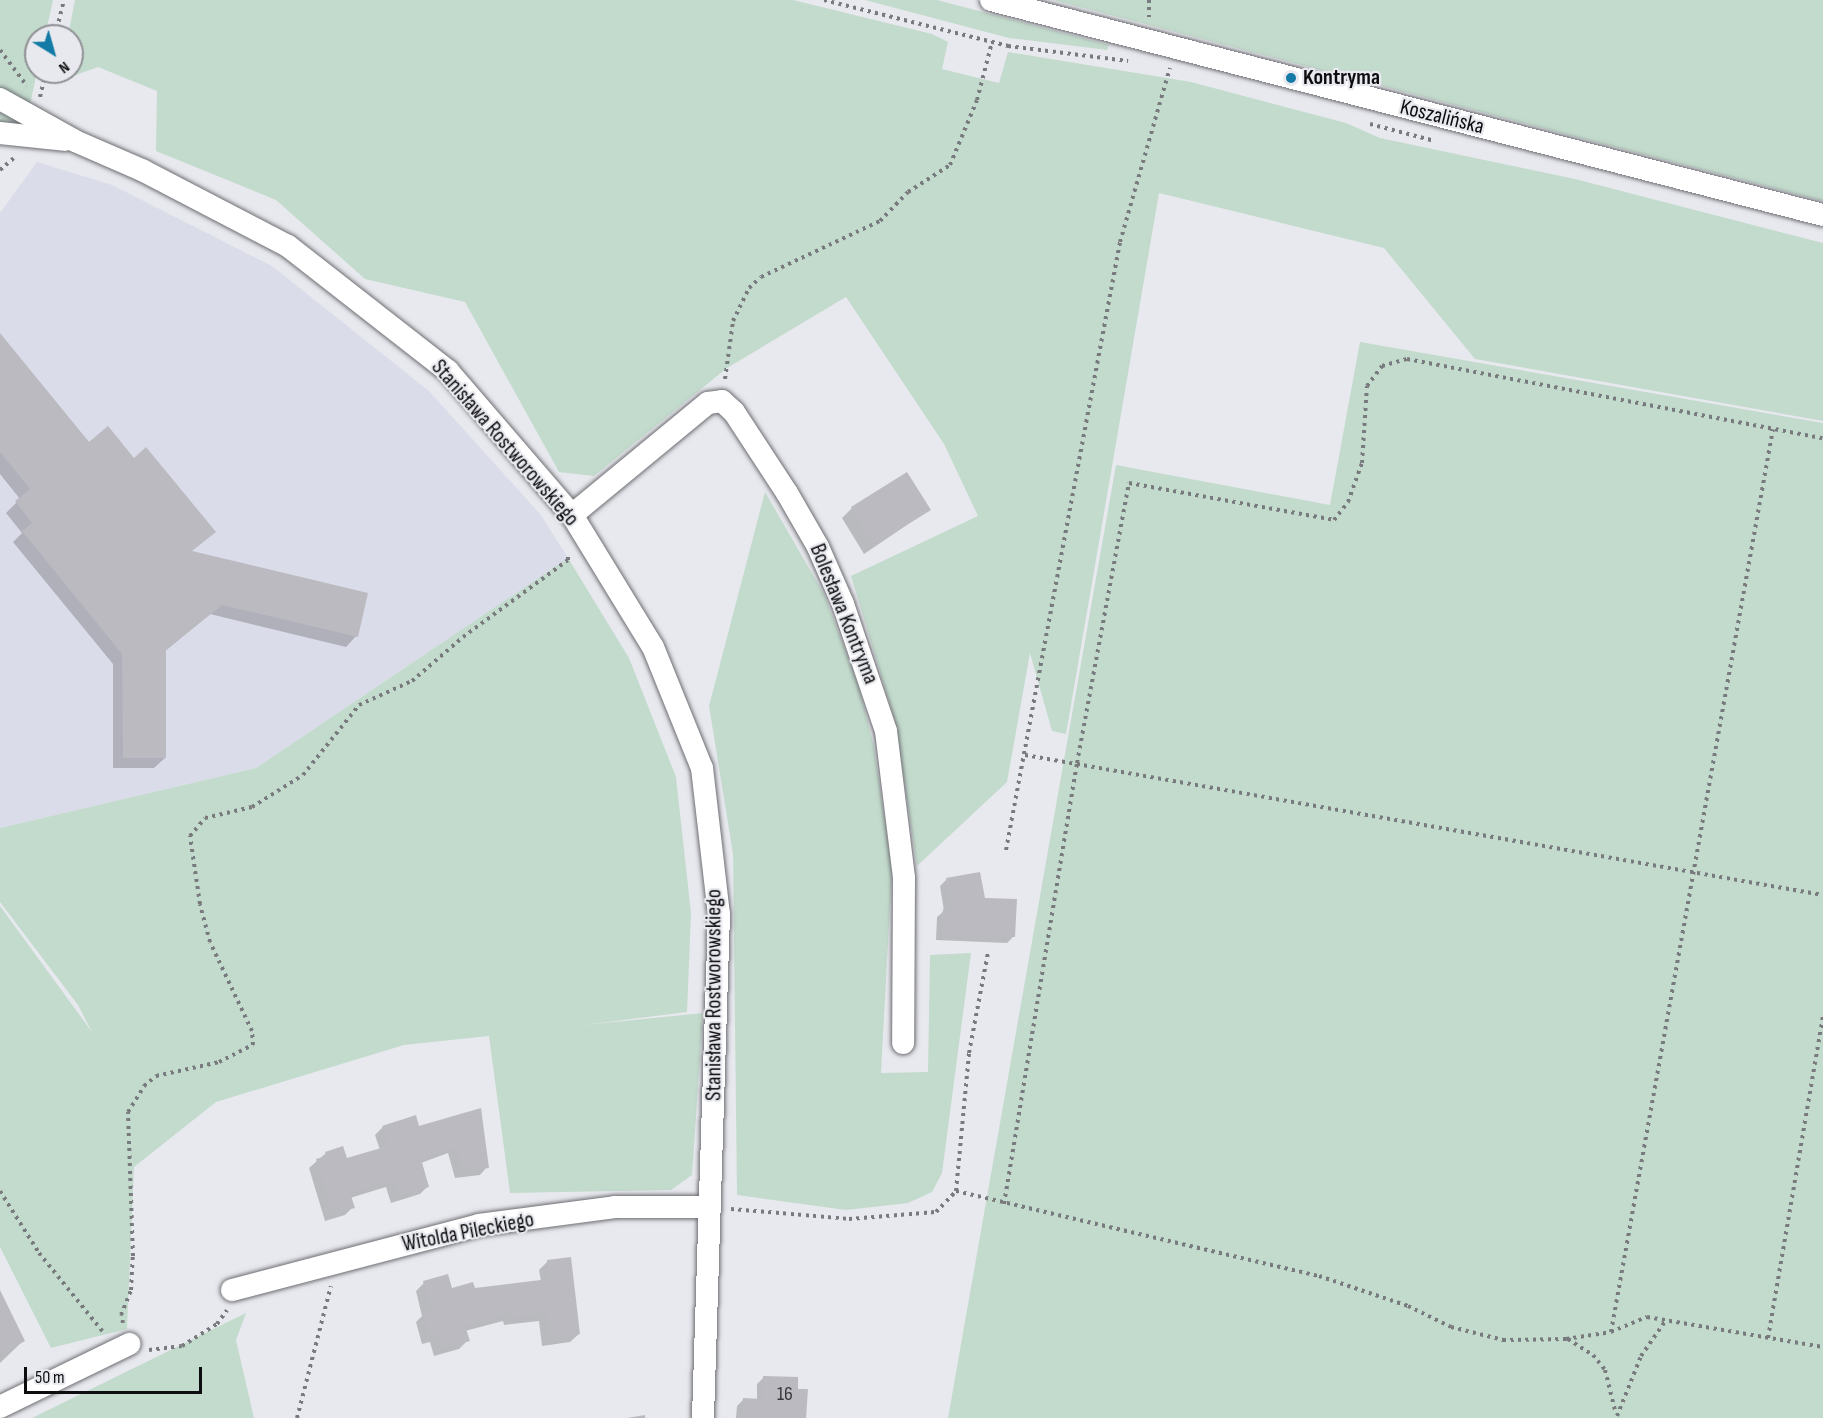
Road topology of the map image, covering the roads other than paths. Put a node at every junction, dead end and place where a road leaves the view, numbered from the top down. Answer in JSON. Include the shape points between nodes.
{"nodes":[{"id":1,"x":991,"y":0,"type":"edge"},
{"id":2,"x":0,"y":99,"type":"edge"},
{"id":3,"x":0,"y":133,"type":"edge"},
{"id":4,"x":75,"y":141,"type":"junction"},
{"id":5,"x":1823,"y":215,"type":"edge"},
{"id":6,"x":572,"y":515,"type":"junction"},
{"id":7,"x":903,"y":1043,"type":"dead end"},
{"id":8,"x":710,"y":1207,"type":"junction"},
{"id":9,"x":232,"y":1290,"type":"road end"},
{"id":10,"x":129,"y":1344,"type":"road end"},
{"id":11,"x":0,"y":1407,"type":"edge"},
{"id":12,"x":703,"y":1418,"type":"edge"}],
"edges":[{"from":1,"to":5,"type":"street","name":"Koszalińska","via":[[1173,58]]},
{"from":2,"to":4,"type":"street","name":"Stanisława Rostworowskiego"},
{"from":3,"to":4,"type":"street","name":"Stanisława Rostworowskiego"},
{"from":4,"to":6,"type":"street","name":"Stanisława Rostworowskiego","via":[[144,171],[288,246],[448,371]]},
{"from":6,"to":7,"type":"street","name":"Bolesława Kontryma","via":[[708,404],[722,401],[735,412],[818,547],[876,694],[895,786],[904,878]]},
{"from":6,"to":8,"type":"street","name":"Stanisława Rostworowskiego","via":[[653,647],[702,768],[719,914]]},
{"from":8,"to":9,"type":"street","name":"Witolda Pileckiego","via":[[615,1207],[479,1225]]},
{"from":8,"to":12,"type":"street","name":"Stanisława Rostworowskiego"},
{"from":10,"to":11,"type":"street"}]}
